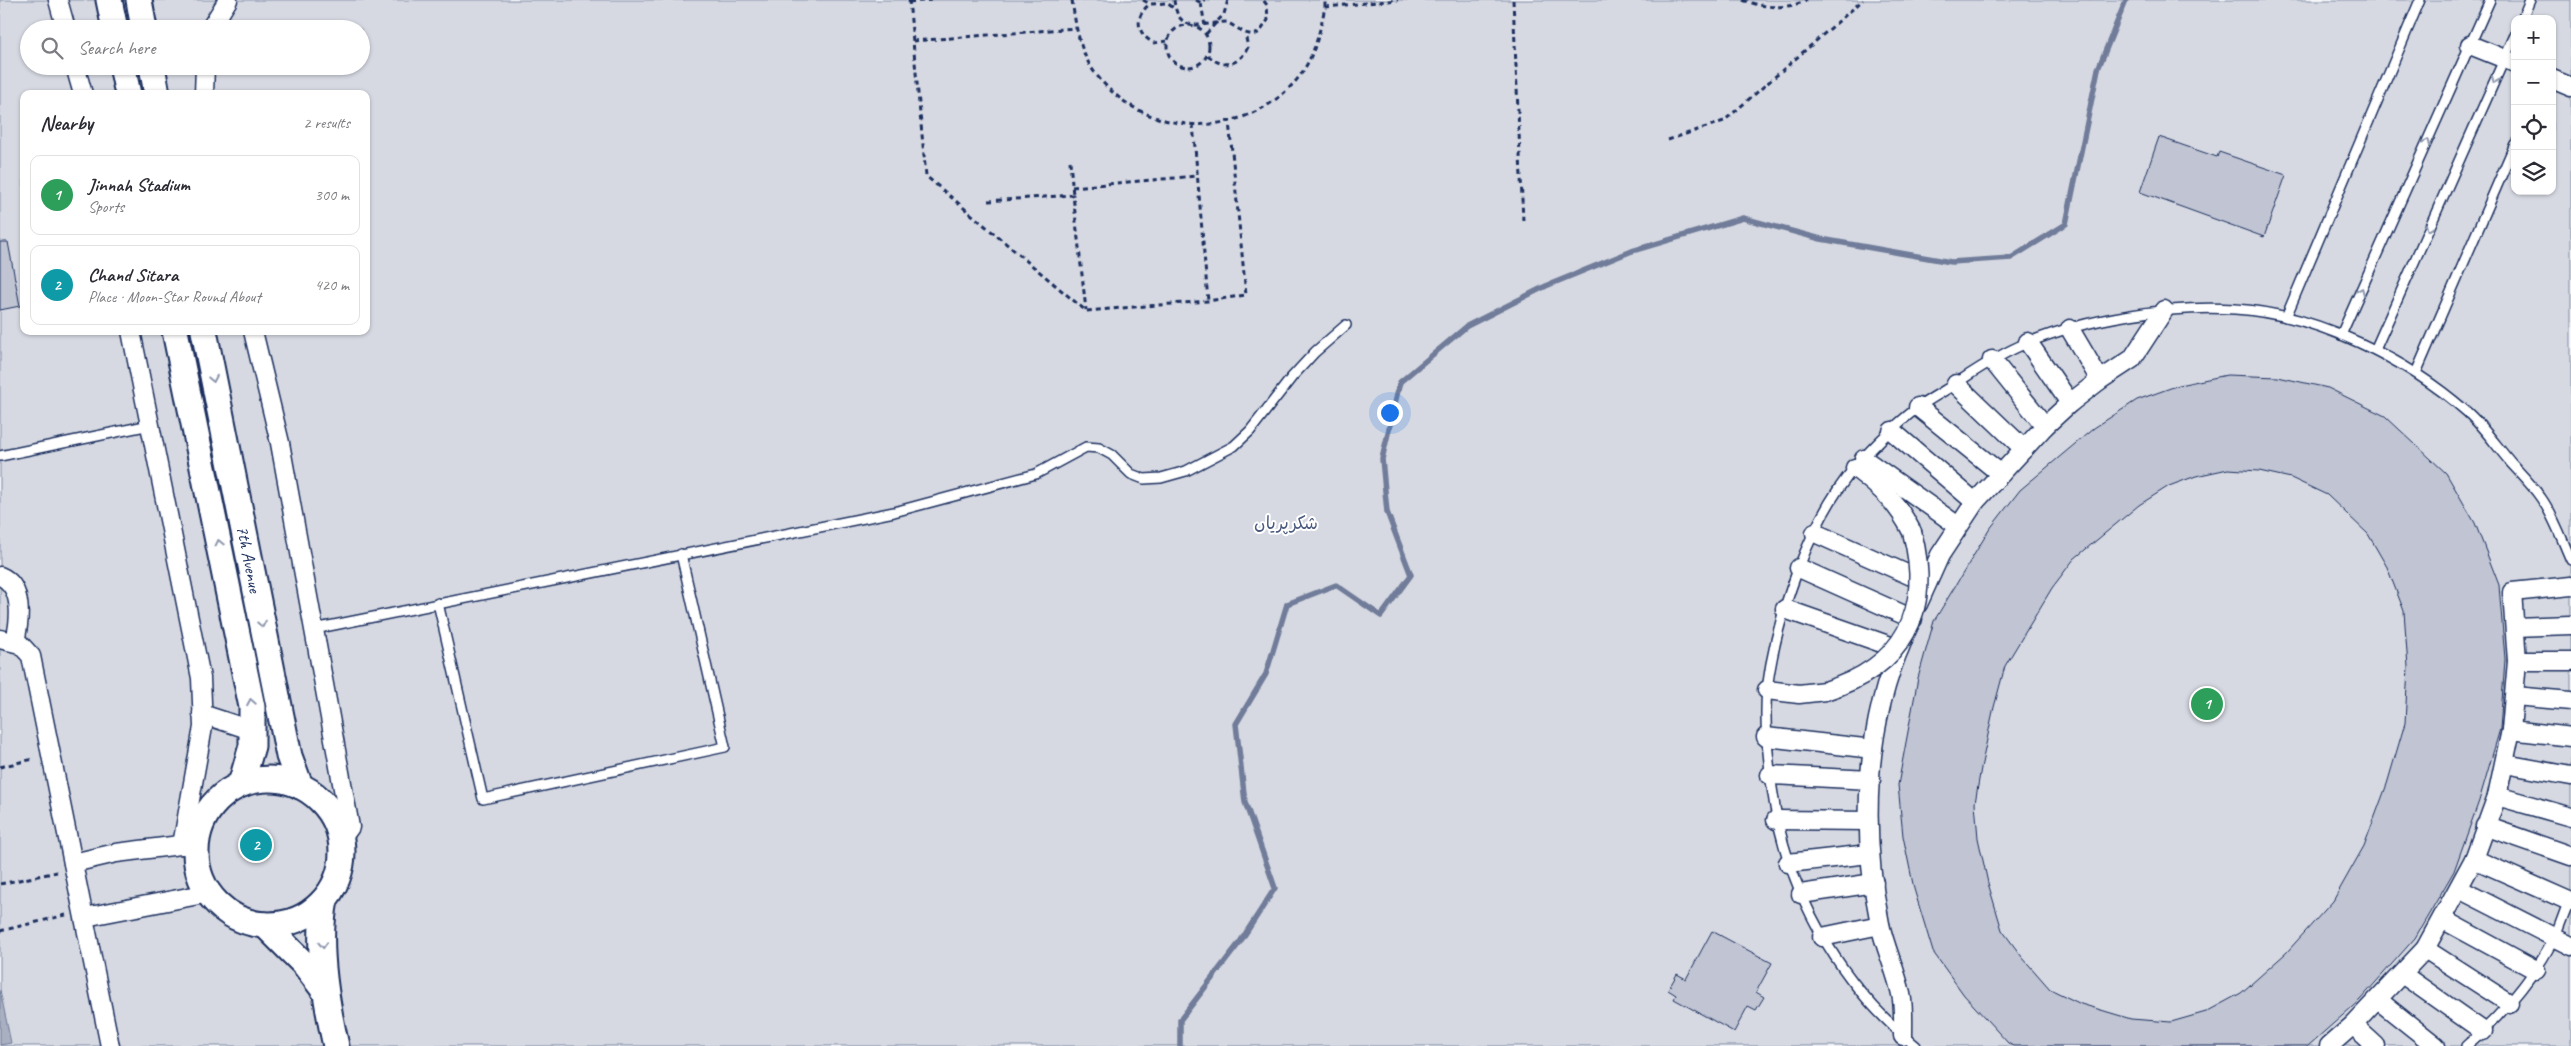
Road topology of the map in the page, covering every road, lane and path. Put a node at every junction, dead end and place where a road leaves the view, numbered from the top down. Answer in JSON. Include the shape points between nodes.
{"nodes":[{"id":1,"x":58,"y":0,"type":"edge"},
{"id":2,"x":109,"y":0,"type":"edge"},
{"id":3,"x":139,"y":0,"type":"edge"},
{"id":4,"x":228,"y":0,"type":"edge"},
{"id":5,"x":934,"y":0,"type":"edge"},
{"id":6,"x":1072,"y":0,"type":"edge"},
{"id":7,"x":1143,"y":0,"type":"edge"},
{"id":8,"x":1175,"y":0,"type":"edge"},
{"id":9,"x":1196,"y":0,"type":"edge"},
{"id":10,"x":1205,"y":0,"type":"edge"},
{"id":11,"x":1230,"y":0,"type":"edge"},
{"id":12,"x":1263,"y":0,"type":"edge"},
{"id":13,"x":1325,"y":0,"type":"edge"},
{"id":14,"x":1398,"y":0,"type":"edge"},
{"id":15,"x":1514,"y":0,"type":"edge"},
{"id":16,"x":1743,"y":0,"type":"edge"},
{"id":17,"x":1807,"y":0,"type":"edge"},
{"id":18,"x":1863,"y":0,"type":"edge"},
{"id":19,"x":2420,"y":0,"type":"edge"},
{"id":20,"x":2490,"y":0,"type":"edge"},
{"id":21,"x":2530,"y":0,"type":"edge"},
{"id":22,"x":909,"y":1,"type":"edge"},
{"id":23,"x":1168,"y":2,"type":"edge"},
{"id":24,"x":1201,"y":3,"type":"junction"},
{"id":25,"x":1150,"y":4,"type":"junction"},
{"id":26,"x":1325,"y":6,"type":"junction"},
{"id":27,"x":1227,"y":7,"type":"junction"},
{"id":28,"x":1176,"y":10,"type":"junction"},
{"id":29,"x":2524,"y":15,"type":"edge"},
{"id":30,"x":64,"y":20,"type":"edge"},
{"id":31,"x":112,"y":20,"type":"edge"},
{"id":32,"x":142,"y":20,"type":"edge"},
{"id":33,"x":216,"y":20,"type":"edge"},
{"id":34,"x":1227,"y":22,"type":"junction"},
{"id":35,"x":1214,"y":24,"type":"junction"},
{"id":36,"x":1179,"y":26,"type":"junction"},
{"id":37,"x":1195,"y":26,"type":"junction"},
{"id":38,"x":1205,"y":26,"type":"junction"},
{"id":39,"x":1076,"y":28,"type":"junction"},
{"id":40,"x":1245,"y":33,"type":"junction"},
{"id":41,"x":1206,"y":34,"type":"junction"},
{"id":42,"x":913,"y":41,"type":"junction"},
{"id":43,"x":1167,"y":41,"type":"junction"},
{"id":44,"x":2470,"y":44,"type":"junction"},
{"id":45,"x":1208,"y":55,"type":"junction"},
{"id":46,"x":2510,"y":61,"type":"edge"},
{"id":47,"x":78,"y":75,"type":"edge"},
{"id":48,"x":124,"y":75,"type":"edge"},
{"id":49,"x":154,"y":75,"type":"edge"},
{"id":50,"x":205,"y":75,"type":"edge"},
{"id":51,"x":2556,"y":80,"type":"edge"},
{"id":52,"x":2571,"y":86,"type":"edge"},
{"id":53,"x":82,"y":90,"type":"edge"},
{"id":54,"x":127,"y":90,"type":"edge"},
{"id":55,"x":156,"y":90,"type":"edge"},
{"id":56,"x":204,"y":90,"type":"edge"},
{"id":57,"x":1228,"y":121,"type":"junction"},
{"id":58,"x":1193,"y":124,"type":"junction"},
{"id":59,"x":1668,"y":140,"type":"dead end"},
{"id":60,"x":2512,"y":150,"type":"edge"},
{"id":61,"x":1070,"y":161,"type":"dead end"},
{"id":62,"x":1197,"y":176,"type":"junction"},
{"id":63,"x":1072,"y":186,"type":"junction"},
{"id":64,"x":1073,"y":195,"type":"junction"},
{"id":65,"x":988,"y":202,"type":"dead end"},
{"id":66,"x":1523,"y":222,"type":"dead end"},
{"id":67,"x":1208,"y":301,"type":"junction"},
{"id":68,"x":2164,"y":310,"type":"junction"},
{"id":69,"x":1086,"y":311,"type":"junction"},
{"id":70,"x":2286,"y":317,"type":"junction"},
{"id":71,"x":1346,"y":325,"type":"dead end"},
{"id":72,"x":2070,"y":329,"type":"junction"},
{"id":73,"x":132,"y":335,"type":"edge"},
{"id":74,"x":176,"y":335,"type":"edge"},
{"id":75,"x":205,"y":335,"type":"edge"},
{"id":76,"x":254,"y":335,"type":"edge"},
{"id":77,"x":2341,"y":335,"type":"junction"},
{"id":78,"x":2028,"y":342,"type":"junction"},
{"id":79,"x":2375,"y":350,"type":"junction"},
{"id":80,"x":1992,"y":360,"type":"junction"},
{"id":81,"x":2416,"y":373,"type":"junction"},
{"id":82,"x":2100,"y":380,"type":"junction"},
{"id":83,"x":1956,"y":384,"type":"junction"},
{"id":84,"x":2070,"y":403,"type":"junction"},
{"id":85,"x":1918,"y":407,"type":"junction"},
{"id":86,"x":150,"y":425,"type":"junction"},
{"id":87,"x":2045,"y":426,"type":"junction"},
{"id":88,"x":1892,"y":431,"type":"junction"},
{"id":89,"x":2024,"y":449,"type":"junction"},
{"id":90,"x":0,"y":456,"type":"edge"},
{"id":91,"x":1859,"y":463,"type":"junction"},
{"id":92,"x":2001,"y":474,"type":"junction"},
{"id":93,"x":1976,"y":502,"type":"junction"},
{"id":94,"x":1958,"y":526,"type":"junction"},
{"id":95,"x":1815,"y":533,"type":"junction"},
{"id":96,"x":681,"y":554,"type":"junction"},
{"id":97,"x":2571,"y":560,"type":"edge"},
{"id":98,"x":1799,"y":568,"type":"junction"},
{"id":99,"x":0,"y":576,"type":"edge"},
{"id":100,"x":1927,"y":583,"type":"junction"},
{"id":101,"x":2571,"y":586,"type":"edge"},
{"id":102,"x":438,"y":603,"type":"junction"},
{"id":103,"x":1785,"y":609,"type":"junction"},
{"id":104,"x":1913,"y":619,"type":"junction"},
{"id":105,"x":2571,"y":625,"type":"edge"},
{"id":106,"x":2516,"y":626,"type":"junction"},
{"id":107,"x":314,"y":630,"type":"junction"},
{"id":108,"x":7,"y":640,"type":"edge"},
{"id":109,"x":1899,"y":649,"type":"junction"},
{"id":110,"x":2517,"y":661,"type":"junction"},
{"id":111,"x":2571,"y":661,"type":"edge"},
{"id":112,"x":1767,"y":690,"type":"junction"},
{"id":113,"x":2515,"y":696,"type":"junction"},
{"id":114,"x":2571,"y":701,"type":"edge"},
{"id":115,"x":202,"y":714,"type":"junction"},
{"id":116,"x":2511,"y":730,"type":"junction"},
{"id":117,"x":254,"y":731,"type":"junction"},
{"id":118,"x":1766,"y":737,"type":"junction"},
{"id":119,"x":2571,"y":738,"type":"edge"},
{"id":120,"x":1874,"y":749,"type":"junction"},
{"id":121,"x":51,"y":756,"type":"junction"},
{"id":122,"x":2505,"y":764,"type":"junction"},
{"id":123,"x":0,"y":767,"type":"edge"},
{"id":124,"x":1770,"y":775,"type":"junction"},
{"id":125,"x":2571,"y":776,"type":"edge"},
{"id":126,"x":1871,"y":780,"type":"junction"},
{"id":127,"x":241,"y":784,"type":"junction"},
{"id":128,"x":300,"y":786,"type":"junction"},
{"id":129,"x":2497,"y":796,"type":"junction"},
{"id":130,"x":2571,"y":817,"type":"edge"},
{"id":131,"x":1776,"y":820,"type":"junction"},
{"id":132,"x":1867,"y":821,"type":"junction"},
{"id":133,"x":2485,"y":826,"type":"junction"},
{"id":134,"x":342,"y":838,"type":"junction"},
{"id":135,"x":189,"y":844,"type":"junction"},
{"id":136,"x":1869,"y":854,"type":"junction"},
{"id":137,"x":2571,"y":856,"type":"edge"},
{"id":138,"x":2474,"y":859,"type":"junction"},
{"id":139,"x":1788,"y":862,"type":"junction"},
{"id":140,"x":74,"y":865,"type":"junction"},
{"id":141,"x":1874,"y":883,"type":"junction"},
{"id":142,"x":0,"y":884,"type":"edge"},
{"id":143,"x":2459,"y":889,"type":"junction"},
{"id":144,"x":209,"y":894,"type":"junction"},
{"id":145,"x":1801,"y":894,"type":"junction"},
{"id":146,"x":2570,"y":899,"type":"edge"},
{"id":147,"x":325,"y":900,"type":"junction"},
{"id":148,"x":84,"y":914,"type":"junction"},
{"id":149,"x":2442,"y":918,"type":"junction"},
{"id":150,"x":265,"y":925,"type":"junction"},
{"id":151,"x":1880,"y":925,"type":"junction"},
{"id":152,"x":0,"y":931,"type":"edge"},
{"id":153,"x":1822,"y":937,"type":"junction"},
{"id":154,"x":2554,"y":937,"type":"junction"},
{"id":155,"x":2571,"y":946,"type":"edge"},
{"id":156,"x":2426,"y":949,"type":"junction"},
{"id":157,"x":2536,"y":970,"type":"junction"},
{"id":158,"x":2402,"y":974,"type":"junction"},
{"id":159,"x":324,"y":990,"type":"junction"},
{"id":160,"x":2378,"y":1000,"type":"junction"},
{"id":161,"x":2509,"y":1003,"type":"junction"},
{"id":162,"x":2353,"y":1025,"type":"junction"},
{"id":163,"x":2483,"y":1031,"type":"junction"},
{"id":164,"x":1909,"y":1041,"type":"edge"},
{"id":165,"x":110,"y":1046,"type":"edge"},
{"id":166,"x":336,"y":1046,"type":"edge"},
{"id":167,"x":2330,"y":1046,"type":"edge"},
{"id":168,"x":2376,"y":1046,"type":"edge"},
{"id":169,"x":2436,"y":1046,"type":"edge"},
{"id":170,"x":2466,"y":1046,"type":"edge"}],
"edges":[{"from":1,"to":30,"type":"street"},
{"from":2,"to":31,"type":"street"},
{"from":3,"to":32,"type":"street"},
{"from":4,"to":33,"type":"street"},
{"from":5,"to":22,"type":"path"},
{"from":6,"to":39,"type":"path"},
{"from":7,"to":25,"type":"path"},
{"from":8,"to":28,"type":"path"},
{"from":9,"to":24,"type":"path"},
{"from":10,"to":24,"type":"path"},
{"from":11,"to":27,"type":"path"},
{"from":12,"to":40,"type":"path","via":[[1269,13],[1266,27],[1254,36]]},
{"from":13,"to":26,"type":"path"},
{"from":14,"to":26,"type":"path"},
{"from":15,"to":66,"type":"path"},
{"from":16,"to":17,"type":"path","via":[[1770,8],[1797,5]]},
{"from":18,"to":59,"type":"path","via":[[1724,121]]},
{"from":19,"to":70,"type":"lane"},
{"from":20,"to":44,"type":"lane"},
{"from":21,"to":29,"type":"lane"},
{"from":22,"to":42,"type":"path"},
{"from":23,"to":25,"type":"path"},
{"from":23,"to":28,"type":"path"},
{"from":24,"to":38,"type":"path"},
{"from":25,"to":43,"type":"path","via":[[1140,14],[1139,29],[1154,43]]},
{"from":26,"to":57,"type":"path","via":[[1316,49],[1292,86],[1257,112]]},
{"from":27,"to":34,"type":"path"},
{"from":27,"to":35,"type":"path"},
{"from":28,"to":36,"type":"path"},
{"from":28,"to":37,"type":"path"},
{"from":34,"to":35,"type":"path"},
{"from":34,"to":40,"type":"path"},
{"from":35,"to":38,"type":"path"},
{"from":35,"to":41,"type":"path"},
{"from":36,"to":37,"type":"path"},
{"from":36,"to":43,"type":"path"},
{"from":37,"to":38,"type":"path"},
{"from":37,"to":41,"type":"path"},
{"from":39,"to":42,"type":"path"},
{"from":39,"to":58,"type":"path","via":[[1078,40],[1098,78],[1131,107],[1172,124]]},
{"from":40,"to":45,"type":"path","via":[[1248,47],[1234,63],[1220,63]]},
{"from":41,"to":45,"type":"path"},
{"from":42,"to":69,"type":"path","via":[[926,176]]},
{"from":43,"to":45,"type":"path","via":[[1172,61],[1185,68],[1199,65]]},
{"from":44,"to":46,"type":"street"},
{"from":77,"to":44,"type":"lane","one_way":true},
{"from":46,"to":79,"type":"lane","one_way":true},
{"from":47,"to":53,"type":"street"},
{"from":48,"to":54,"type":"street"},
{"from":49,"to":55,"type":"street"},
{"from":50,"to":56,"type":"street"},
{"from":51,"to":52,"type":"street"},
{"from":57,"to":58,"type":"path","via":[[1216,125]]},
{"from":57,"to":67,"type":"path","via":[[1246,295]]},
{"from":58,"to":62,"type":"path"},
{"from":60,"to":81,"type":"lane"},
{"from":61,"to":63,"type":"path"},
{"from":62,"to":63,"type":"path"},
{"from":62,"to":67,"type":"path"},
{"from":63,"to":64,"type":"path"},
{"from":64,"to":65,"type":"path"},
{"from":64,"to":69,"type":"path"},
{"from":67,"to":69,"type":"path"},
{"from":68,"to":70,"type":"lane","via":[[2236,309]]},
{"from":68,"to":72,"type":"lane"},
{"from":68,"to":82,"type":"street","via":[[2132,359]]},
{"from":70,"to":77,"type":"lane"},
{"from":71,"to":96,"type":"lane","via":[[1315,352],[1245,436],[1234,446],[1186,471],[1161,478],[1144,478],[1131,474],[1112,454],[1086,447],[1036,474],[894,512]]},
{"from":72,"to":78,"type":"lane"},
{"from":72,"to":82,"type":"street"},
{"from":73,"to":86,"type":"street"},
{"from":117,"to":74,"type":"street","name":"7th Avenue","one_way":true,"via":[[252,706]]},
{"from":75,"to":128,"type":"street","name":"7th Avenue","one_way":true,"via":[[288,756]]},
{"from":76,"to":107,"type":"street","via":[[280,443]]},
{"from":77,"to":79,"type":"lane"},
{"from":78,"to":80,"type":"lane"},
{"from":78,"to":84,"type":"street"},
{"from":79,"to":81,"type":"lane"},
{"from":80,"to":83,"type":"lane"},
{"from":80,"to":87,"type":"street"},
{"from":81,"to":97,"type":"lane","via":[[2469,414],[2542,500]]},
{"from":82,"to":84,"type":"street"},
{"from":83,"to":85,"type":"lane"},
{"from":83,"to":89,"type":"street"},
{"from":84,"to":87,"type":"street"},
{"from":85,"to":88,"type":"lane"},
{"from":85,"to":92,"type":"street"},
{"from":86,"to":90,"type":"lane"},
{"from":86,"to":115,"type":"street","via":[[201,678]]},
{"from":87,"to":89,"type":"street"},
{"from":88,"to":91,"type":"lane"},
{"from":88,"to":93,"type":"street"},
{"from":89,"to":92,"type":"street"},
{"from":91,"to":94,"type":"street"},
{"from":91,"to":95,"type":"lane"},
{"from":91,"to":112,"type":"street","bridge":true,"via":[[1900,510],[1912,532],[1919,558],[1916,609],[1891,654],[1850,684],[1825,692],[1799,694]]},
{"from":92,"to":93,"type":"street"},
{"from":93,"to":94,"type":"street"},
{"from":94,"to":100,"type":"street"},
{"from":95,"to":98,"type":"lane"},
{"from":95,"to":100,"type":"street"},
{"from":96,"to":102,"type":"lane"},
{"from":96,"to":102,"type":"lane","via":[[725,747],[483,799]]},
{"from":98,"to":103,"type":"lane"},
{"from":98,"to":104,"type":"street"},
{"from":99,"to":108,"type":"street","via":[[10,582],[17,602],[19,624]]},
{"from":100,"to":104,"type":"street"},
{"from":101,"to":106,"type":"street","via":[[2512,592]]},
{"from":102,"to":107,"type":"lane"},
{"from":103,"to":109,"type":"street"},
{"from":103,"to":112,"type":"lane"},
{"from":104,"to":109,"type":"street"},
{"from":105,"to":106,"type":"street"},
{"from":106,"to":110,"type":"street"},
{"from":107,"to":134,"type":"street","via":[[350,827]]},
{"from":108,"to":121,"type":"street","via":[[25,647],[31,656]]},
{"from":109,"to":120,"type":"street","via":[[1889,678]]},
{"from":110,"to":111,"type":"street"},
{"from":110,"to":113,"type":"street"},
{"from":112,"to":118,"type":"lane"},
{"from":113,"to":114,"type":"street"},
{"from":113,"to":116,"type":"street"},
{"from":115,"to":117,"type":"street"},
{"from":115,"to":135,"type":"street"},
{"from":116,"to":119,"type":"street"},
{"from":116,"to":122,"type":"street"},
{"from":117,"to":127,"type":"street","name":"7th Avenue","via":[[250,759]]},
{"from":118,"to":120,"type":"street"},
{"from":118,"to":124,"type":"lane"},
{"from":120,"to":126,"type":"street"},
{"from":121,"to":123,"type":"path"},
{"from":121,"to":140,"type":"street"},
{"from":122,"to":125,"type":"street"},
{"from":122,"to":129,"type":"street"},
{"from":124,"to":126,"type":"street"},
{"from":124,"to":131,"type":"lane"},
{"from":126,"to":132,"type":"street"},
{"from":127,"to":128,"type":"street","via":[[275,779]]},
{"from":127,"to":135,"type":"street","via":[[213,804]]},
{"from":128,"to":134,"type":"street","via":[[315,794],[327,807]]},
{"from":129,"to":130,"type":"street"},
{"from":129,"to":133,"type":"street"},
{"from":131,"to":132,"type":"street"},
{"from":131,"to":139,"type":"lane"},
{"from":132,"to":136,"type":"street"},
{"from":133,"to":137,"type":"street"},
{"from":133,"to":138,"type":"street"},
{"from":134,"to":147,"type":"street","via":[[340,871]]},
{"from":135,"to":140,"type":"street","via":[[116,853]]},
{"from":135,"to":144,"type":"street"},
{"from":136,"to":139,"type":"street"},
{"from":136,"to":141,"type":"street"},
{"from":138,"to":143,"type":"street"},
{"from":138,"to":146,"type":"street"},
{"from":139,"to":145,"type":"lane"},
{"from":140,"to":142,"type":"path"},
{"from":140,"to":148,"type":"street"},
{"from":141,"to":145,"type":"street"},
{"from":141,"to":151,"type":"street"},
{"from":143,"to":149,"type":"street"},
{"from":143,"to":154,"type":"street"},
{"from":144,"to":148,"type":"street"},
{"from":144,"to":150,"type":"street","via":[[233,916]]},
{"from":145,"to":153,"type":"lane"},
{"from":146,"to":154,"type":"lane"},
{"from":147,"to":150,"type":"street","via":[[315,910],[292,922]]},
{"from":147,"to":159,"type":"street","one_way":true,"via":[[322,915]]},
{"from":148,"to":152,"type":"path"},
{"from":148,"to":165,"type":"street"},
{"from":149,"to":156,"type":"street"},
{"from":149,"to":157,"type":"street"},
{"from":150,"to":159,"type":"street","via":[[306,966]]},
{"from":151,"to":153,"type":"street"},
{"from":151,"to":164,"type":"street","via":[[1902,995]]},
{"from":153,"to":164,"type":"lane","via":[[1872,1006]]},
{"from":154,"to":155,"type":"street"},
{"from":154,"to":157,"type":"lane"},
{"from":156,"to":158,"type":"street"},
{"from":156,"to":161,"type":"street"},
{"from":157,"to":161,"type":"lane"},
{"from":158,"to":160,"type":"street"},
{"from":158,"to":163,"type":"street"},
{"from":159,"to":166,"type":"street"},
{"from":160,"to":162,"type":"street"},
{"from":160,"to":169,"type":"street"},
{"from":161,"to":163,"type":"lane"},
{"from":162,"to":167,"type":"street"},
{"from":162,"to":168,"type":"street"},
{"from":163,"to":170,"type":"lane"}]}
